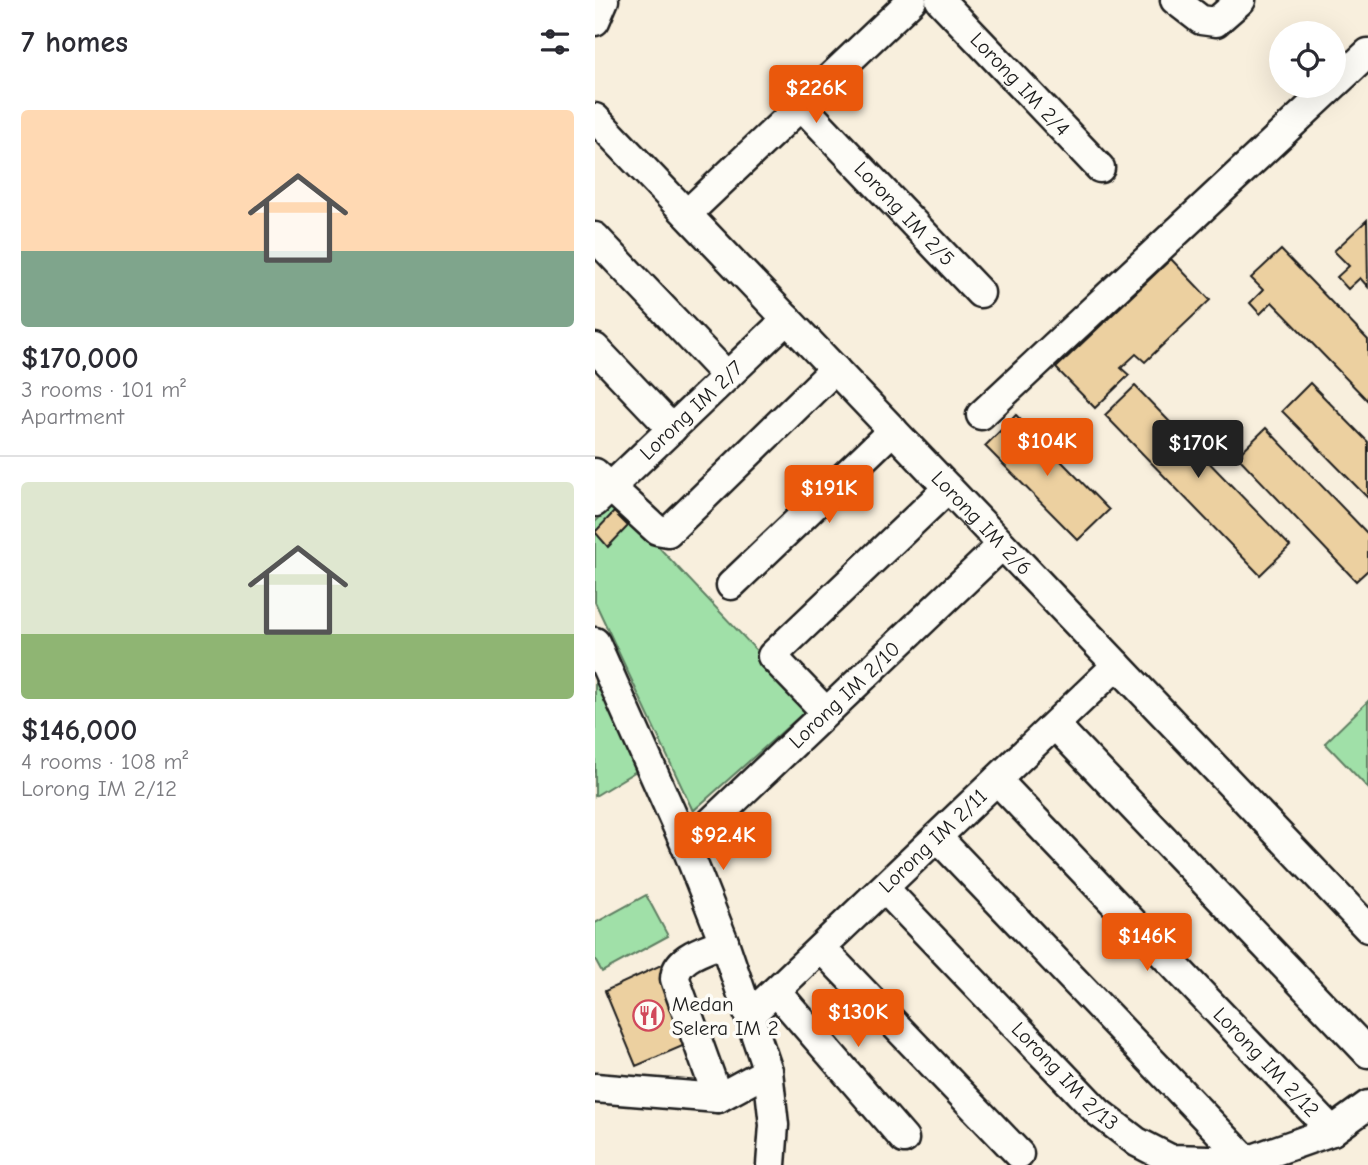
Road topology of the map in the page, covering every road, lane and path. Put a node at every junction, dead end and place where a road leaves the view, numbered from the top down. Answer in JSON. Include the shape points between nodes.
{"nodes":[{"id":1,"x":604,"y":0,"type":"edge"},
{"id":2,"x":912,"y":0,"type":"edge"},
{"id":3,"x":940,"y":0,"type":"edge"},
{"id":4,"x":1175,"y":0,"type":"edge"},
{"id":5,"x":1241,"y":0,"type":"edge"},
{"id":6,"x":595,"y":21,"type":"edge"},
{"id":7,"x":1368,"y":54,"type":"edge"},
{"id":8,"x":801,"y":105,"type":"junction"},
{"id":9,"x":595,"y":118,"type":"edge"},
{"id":10,"x":1100,"y":168,"type":"dead end"},
{"id":11,"x":687,"y":214,"type":"junction"},
{"id":12,"x":595,"y":237,"type":"edge"},
{"id":13,"x":980,"y":293,"type":"dead end"},
{"id":14,"x":787,"y":319,"type":"junction"},
{"id":15,"x":595,"y":348,"type":"edge"},
{"id":16,"x":835,"y":369,"type":"junction"},
{"id":17,"x":727,"y":376,"type":"junction"},
{"id":18,"x":981,"y":415,"type":"dead end"},
{"id":19,"x":672,"y":429,"type":"junction"},
{"id":20,"x":893,"y":430,"type":"junction"},
{"id":21,"x":600,"y":488,"type":"edge"},
{"id":22,"x":948,"y":488,"type":"junction"},
{"id":23,"x":1002,"y":545,"type":"junction"},
{"id":24,"x":730,"y":584,"type":"dead end"},
{"id":25,"x":595,"y":642,"type":"edge"},
{"id":26,"x":1117,"y":665,"type":"junction"},
{"id":27,"x":826,"y":712,"type":"junction"},
{"id":28,"x":1055,"y":725,"type":"junction"},
{"id":29,"x":997,"y":780,"type":"junction"},
{"id":30,"x":937,"y":837,"type":"junction"},
{"id":31,"x":686,"y":846,"type":"junction"},
{"id":32,"x":884,"y":887,"type":"junction"},
{"id":33,"x":1368,"y":928,"type":"edge"},
{"id":34,"x":724,"y":942,"type":"junction"},
{"id":35,"x":821,"y":948,"type":"junction"},
{"id":36,"x":776,"y":991,"type":"junction"},
{"id":37,"x":749,"y":1016,"type":"junction"},
{"id":38,"x":1368,"y":1053,"type":"edge"},
{"id":39,"x":768,"y":1071,"type":"junction"},
{"id":40,"x":595,"y":1088,"type":"edge"},
{"id":41,"x":718,"y":1098,"type":"junction"},
{"id":42,"x":1368,"y":1105,"type":"edge"},
{"id":43,"x":1332,"y":1131,"type":"junction"},
{"id":44,"x":904,"y":1139,"type":"dead end"},
{"id":45,"x":1019,"y":1154,"type":"dead end"},
{"id":46,"x":1247,"y":1161,"type":"junction"},
{"id":47,"x":771,"y":1165,"type":"edge"}],
"edges":[{"from":1,"to":6,"type":"street"},
{"from":2,"to":8,"type":"street"},
{"from":3,"to":10,"type":"street","name":"Lorong IM 2/4"},
{"from":4,"to":5,"type":"street","via":[[1201,20],[1216,22]]},
{"from":7,"to":18,"type":"street"},
{"from":8,"to":11,"type":"street"},
{"from":8,"to":13,"type":"street","name":"Lorong IM 2/5"},
{"from":9,"to":11,"type":"street","name":"Lorong IM 2/6"},
{"from":11,"to":14,"type":"street","name":"Lorong IM 2/6"},
{"from":12,"to":17,"type":"street"},
{"from":14,"to":16,"type":"street","name":"Lorong IM 2/6"},
{"from":14,"to":17,"type":"street","name":"Lorong IM 2/7"},
{"from":15,"to":19,"type":"street"},
{"from":16,"to":20,"type":"street","name":"Lorong IM 2/6"},
{"from":16,"to":21,"type":"street","via":[[669,532],[657,530]]},
{"from":17,"to":19,"type":"street","name":"Lorong IM 2/7"},
{"from":19,"to":21,"type":"street","name":"Lorong IM 2/7"},
{"from":20,"to":22,"type":"street","name":"Lorong IM 2/6"},
{"from":20,"to":24,"type":"street"},
{"from":22,"to":23,"type":"street","name":"Lorong IM 2/6"},
{"from":22,"to":27,"type":"street","via":[[772,656]]},
{"from":23,"to":26,"type":"street","name":"Lorong IM 2/6"},
{"from":23,"to":27,"type":"street","name":"Lorong IM 2/10"},
{"from":25,"to":31,"type":"street"},
{"from":26,"to":28,"type":"street","name":"Lorong IM 2/11"},
{"from":26,"to":33,"type":"street","name":"Lorong IM 2/6"},
{"from":27,"to":31,"type":"street","name":"Lorong IM 2/10"},
{"from":28,"to":29,"type":"street","name":"Lorong IM 2/11"},
{"from":28,"to":38,"type":"street"},
{"from":29,"to":30,"type":"street","name":"Lorong IM 2/11"},
{"from":29,"to":43,"type":"street","name":"Lorong IM 2/12"},
{"from":30,"to":32,"type":"street","name":"Lorong IM 2/11"},
{"from":30,"to":46,"type":"street"},
{"from":31,"to":34,"type":"street"},
{"from":32,"to":35,"type":"street","name":"Lorong IM 2/11"},
{"from":32,"to":46,"type":"street","name":"Lorong IM 2/13","via":[[1098,1112],[1137,1142],[1170,1159]]},
{"from":34,"to":37,"type":"street"},
{"from":34,"to":41,"type":"street","via":[[675,968]]},
{"from":35,"to":36,"type":"street","name":"Lorong IM 2/11"},
{"from":35,"to":45,"type":"street"},
{"from":36,"to":37,"type":"street","name":"Lorong IM 2/11"},
{"from":36,"to":44,"type":"street"},
{"from":37,"to":39,"type":"street"},
{"from":39,"to":41,"type":"street"},
{"from":39,"to":47,"type":"street","via":[[774,1125]]},
{"from":40,"to":41,"type":"street"},
{"from":42,"to":43,"type":"street","name":"Lorong IM 2/13"},
{"from":43,"to":46,"type":"street","name":"Lorong IM 2/13"}]}
